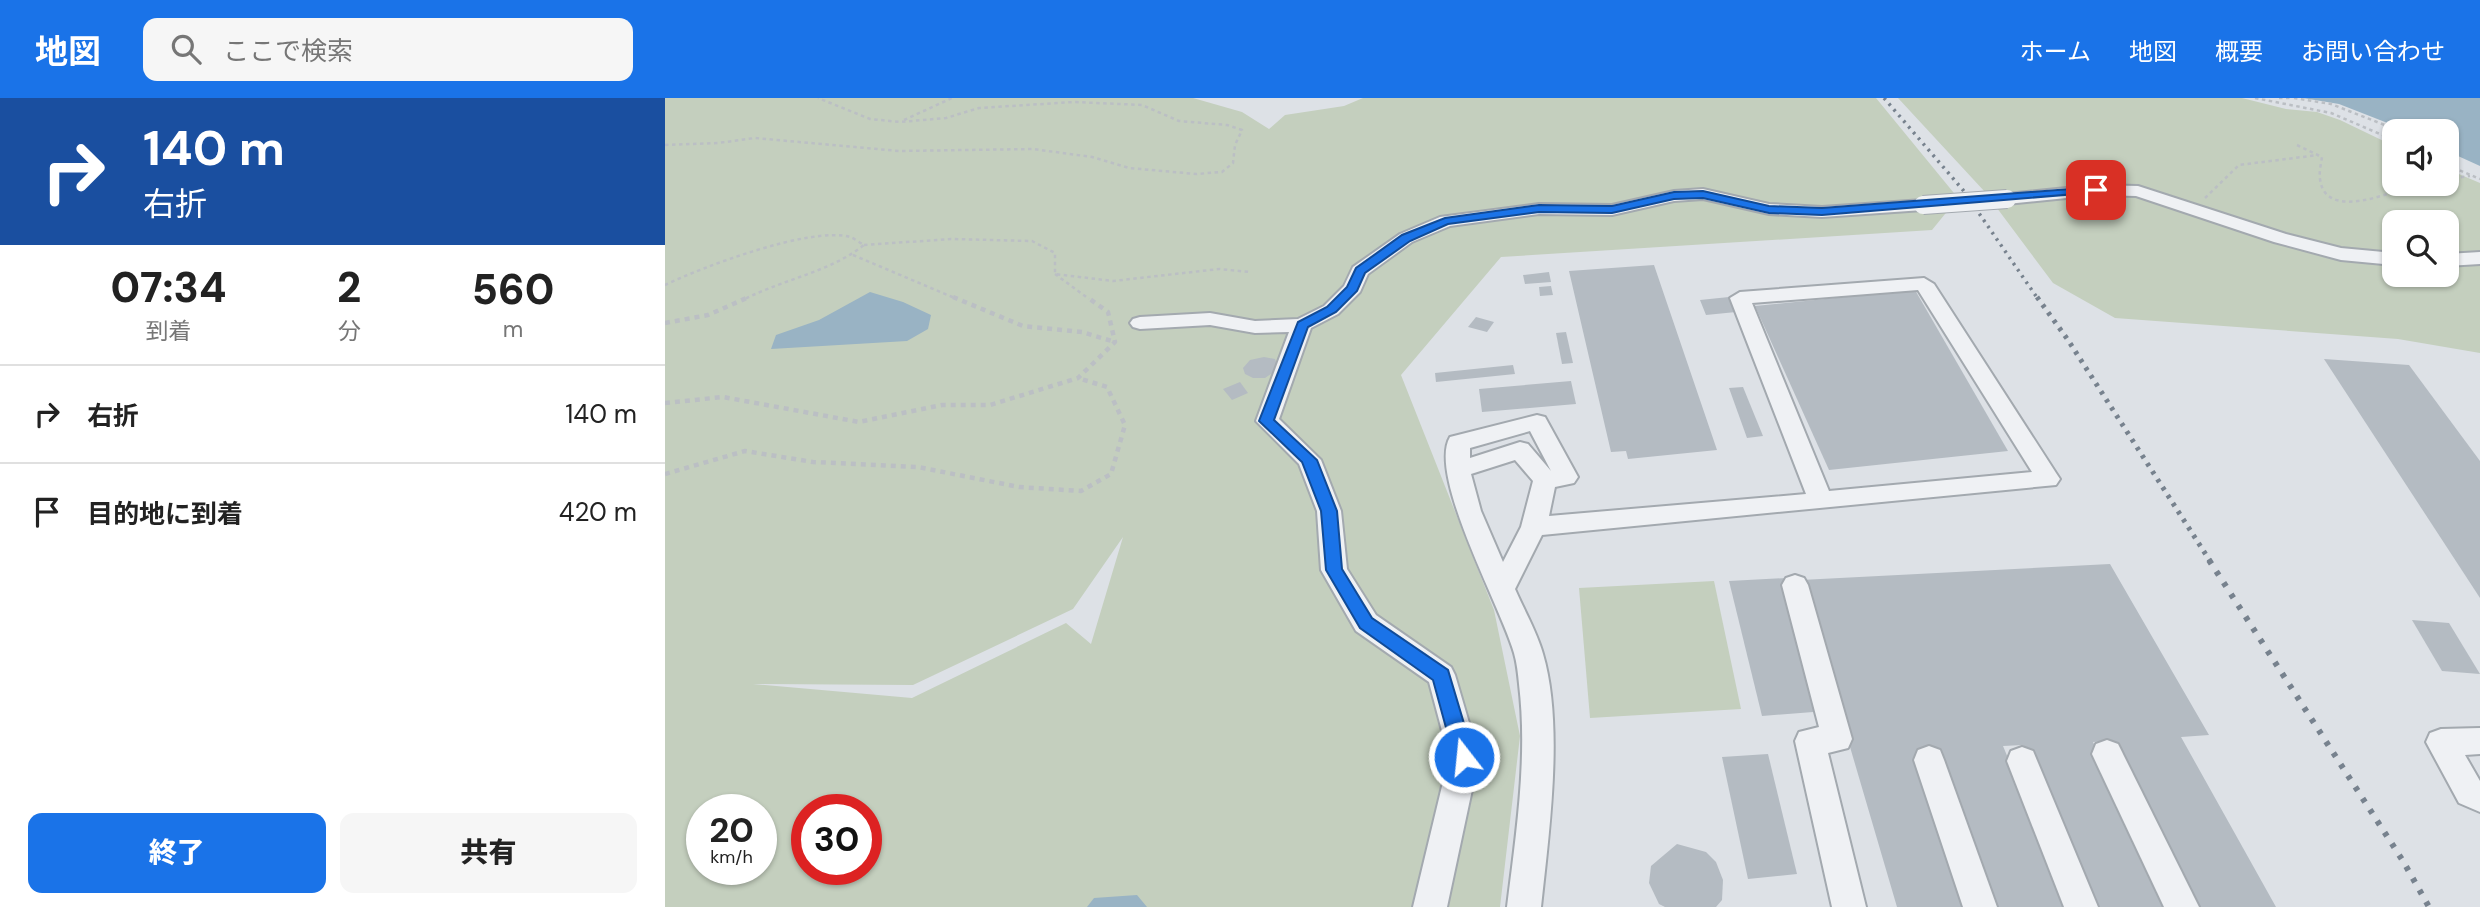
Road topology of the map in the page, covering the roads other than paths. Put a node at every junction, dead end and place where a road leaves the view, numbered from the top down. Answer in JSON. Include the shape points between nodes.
{"nodes":[{"id":1,"x":2382,"y":258,"type":"edge"},
{"id":2,"x":2480,"y":258,"type":"edge"},
{"id":3,"x":2459,"y":259,"type":"edge"},
{"id":4,"x":1140,"y":323,"type":"dead end"},
{"id":5,"x":1303,"y":325,"type":"junction"},
{"id":6,"x":1821,"y":501,"type":"junction"},
{"id":7,"x":1534,"y":527,"type":"junction"},
{"id":8,"x":1795,"y":585,"type":"dead end"},
{"id":9,"x":1503,"y":587,"type":"junction"},
{"id":10,"x":2480,"y":741,"type":"edge"},
{"id":11,"x":2107,"y":754,"type":"dead end"},
{"id":12,"x":1929,"y":760,"type":"dead end"},
{"id":13,"x":2022,"y":761,"type":"dead end"},
{"id":14,"x":2480,"y":797,"type":"edge"},
{"id":15,"x":1430,"y":907,"type":"edge"},
{"id":16,"x":1524,"y":907,"type":"edge"},
{"id":17,"x":1849,"y":907,"type":"edge"},
{"id":18,"x":1980,"y":907,"type":"edge"},
{"id":19,"x":2081,"y":907,"type":"edge"},
{"id":20,"x":2182,"y":907,"type":"edge"}],
"edges":[{"from":1,"to":5,"type":"street","bridge":true,"via":[[2341,254],[2280,238],[2138,191],[2096,190],[1822,212],[1769,209],[1703,194],[1674,195],[1612,210],[1539,209],[1445,221],[1406,238],[1369,264],[1332,310]]},
{"from":2,"to":3,"type":"street"},
{"from":4,"to":5,"type":"street","via":[[1210,319],[1255,327]]},
{"from":5,"to":15,"type":"street","via":[[1267,421],[1309,460],[1329,511],[1334,570],[1366,623],[1441,675],[1464,757]]},
{"from":6,"to":6,"type":"street","via":[[2048,479],[1924,284],[1740,298]]},
{"from":6,"to":7,"type":"street"},
{"from":7,"to":9,"type":"street"},
{"from":7,"to":9,"type":"street","via":[[1545,480],[1520,450],[1458,470],[1469,511]]},
{"from":8,"to":17,"type":"street","via":[[1837,739],[1809,741]]},
{"from":9,"to":16,"type":"street","via":[[1529,654],[1538,719],[1534,820]]},
{"from":10,"to":14,"type":"street","via":[[2441,741],[2470,793]]},
{"from":11,"to":20,"type":"street"},
{"from":12,"to":18,"type":"street"},
{"from":13,"to":19,"type":"street"}]}
